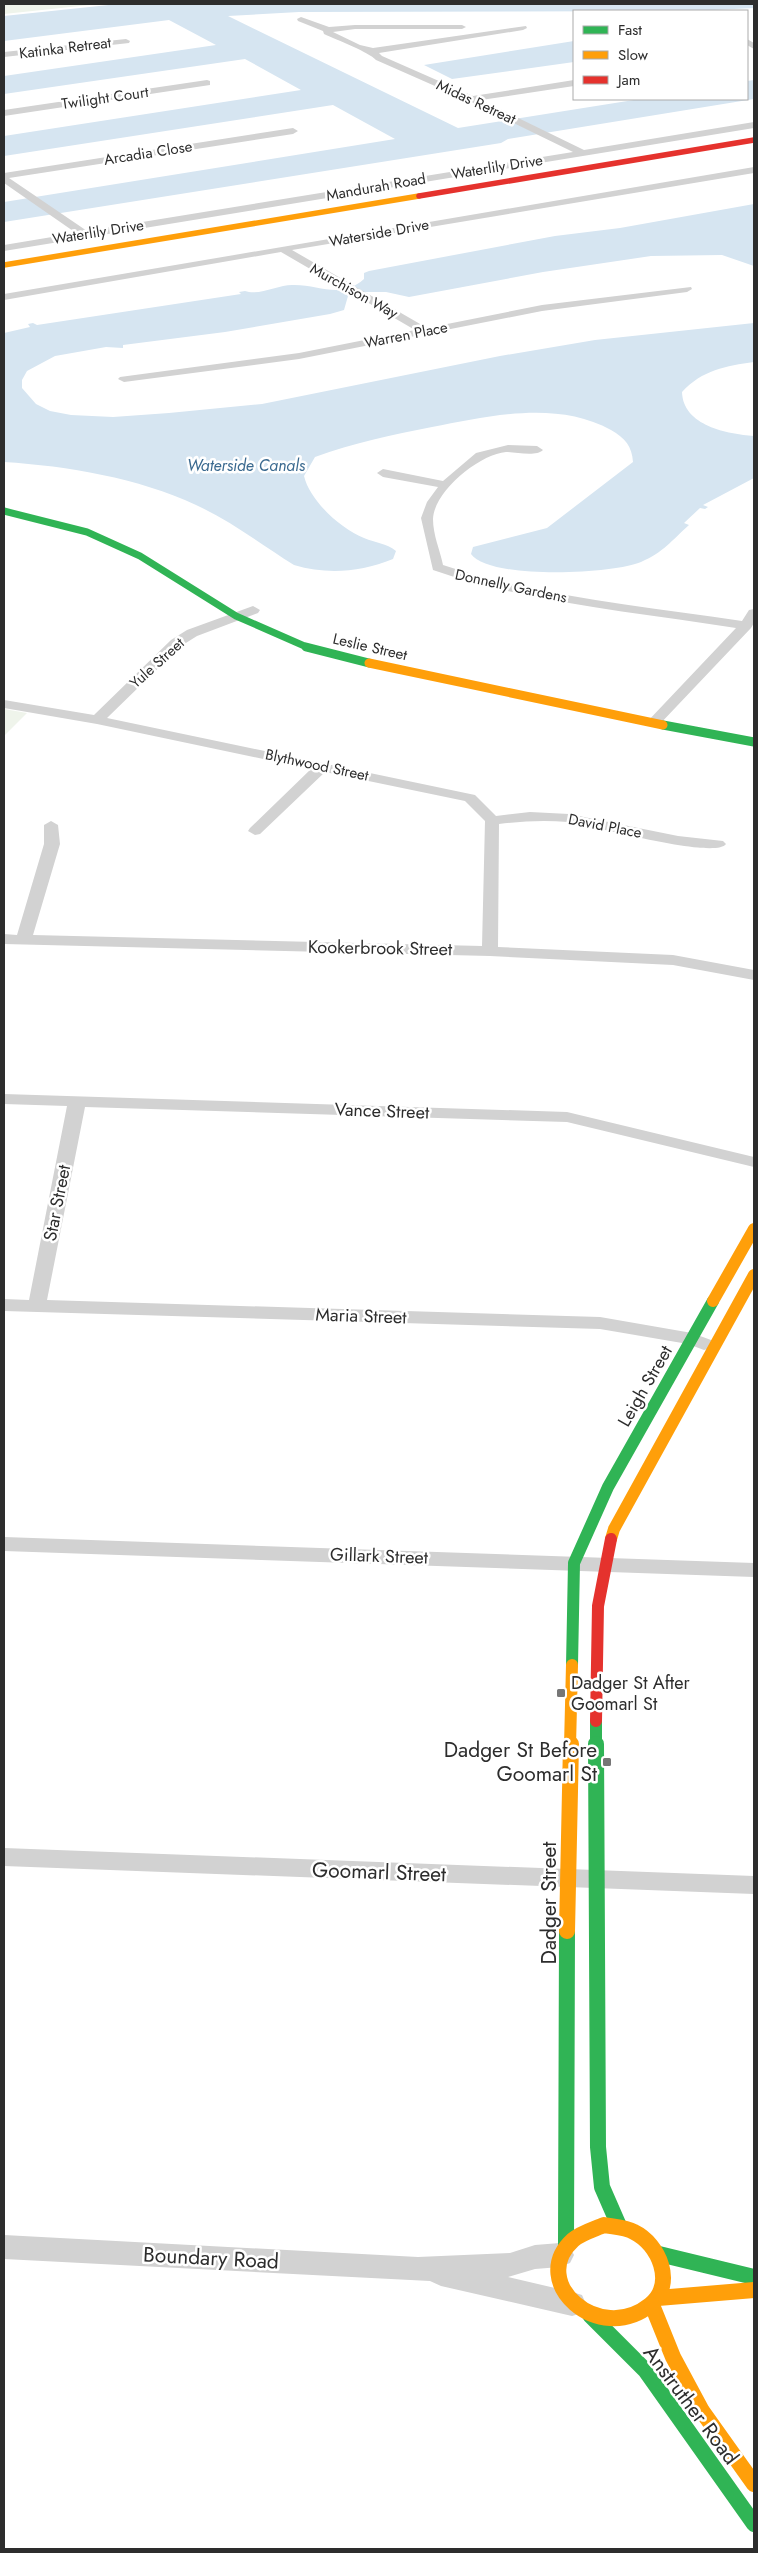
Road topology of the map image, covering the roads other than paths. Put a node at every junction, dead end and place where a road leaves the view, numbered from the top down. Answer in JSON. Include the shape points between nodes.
{"nodes":[{"id":1,"x":301,"y":19,"type":"dead end"},
{"id":2,"x":523,"y":28,"type":"dead end"},
{"id":3,"x":328,"y":30,"type":"junction"},
{"id":4,"x":494,"y":32,"type":"junction"},
{"id":5,"x":126,"y":41,"type":"dead end"},
{"id":6,"x":373,"y":51,"type":"junction"},
{"id":7,"x":4,"y":56,"type":"edge"},
{"id":8,"x":207,"y":83,"type":"dead end"},
{"id":9,"x":573,"y":83,"type":"edge"},
{"id":10,"x":472,"y":99,"type":"junction"},
{"id":11,"x":4,"y":113,"type":"edge"},
{"id":12,"x":754,"y":125,"type":"edge"},
{"id":13,"x":293,"y":131,"type":"dead end"},
{"id":14,"x":754,"y":140,"type":"edge"},
{"id":15,"x":754,"y":151,"type":"edge"},
{"id":16,"x":582,"y":153,"type":"junction"},
{"id":17,"x":754,"y":170,"type":"edge"},
{"id":18,"x":4,"y":177,"type":"edge"},
{"id":19,"x":84,"y":234,"type":"junction"},
{"id":20,"x":4,"y":248,"type":"edge"},
{"id":21,"x":284,"y":250,"type":"junction"},
{"id":22,"x":4,"y":265,"type":"edge"},
{"id":23,"x":4,"y":276,"type":"edge"},
{"id":24,"x":328,"y":277,"type":"joint"},
{"id":25,"x":687,"y":289,"type":"dead end"},
{"id":26,"x":4,"y":297,"type":"edge"},
{"id":27,"x":425,"y":331,"type":"junction"},
{"id":28,"x":124,"y":379,"type":"dead end"},
{"id":29,"x":537,"y":450,"type":"dead end"},
{"id":30,"x":383,"y":473,"type":"dead end"},
{"id":31,"x":446,"y":485,"type":"junction"},
{"id":32,"x":4,"y":506,"type":"edge"},
{"id":33,"x":4,"y":511,"type":"edge"},
{"id":34,"x":218,"y":590,"type":"dead end"},
{"id":35,"x":236,"y":600,"type":"dead end"},
{"id":36,"x":253,"y":610,"type":"junction"},
{"id":37,"x":754,"y":613,"type":"edge"},
{"id":38,"x":236,"y":616,"type":"junction"},
{"id":39,"x":746,"y":626,"type":"junction"},
{"id":40,"x":4,"y":704,"type":"edge"},
{"id":41,"x":97,"y":720,"type":"junction"},
{"id":42,"x":663,"y":721,"type":"junction"},
{"id":43,"x":754,"y":733,"type":"edge"},
{"id":44,"x":754,"y":742,"type":"edge"},
{"id":45,"x":322,"y":767,"type":"junction"},
{"id":46,"x":492,"y":821,"type":"junction"},
{"id":47,"x":52,"y":825,"type":"dead end"},
{"id":48,"x":255,"y":831,"type":"dead end"},
{"id":49,"x":718,"y":844,"type":"dead end"},
{"id":50,"x":4,"y":939,"type":"edge"},
{"id":51,"x":24,"y":939,"type":"junction"},
{"id":52,"x":490,"y":951,"type":"junction"},
{"id":53,"x":754,"y":975,"type":"edge"},
{"id":54,"x":4,"y":1099,"type":"edge"},
{"id":55,"x":77,"y":1101,"type":"junction"},
{"id":56,"x":754,"y":1162,"type":"edge"},
{"id":57,"x":754,"y":1229,"type":"edge"},
{"id":58,"x":754,"y":1275,"type":"edge"},
{"id":59,"x":4,"y":1305,"type":"edge"},
{"id":60,"x":37,"y":1306,"type":"junction"},
{"id":61,"x":692,"y":1339,"type":"junction"},
{"id":62,"x":715,"y":1348,"type":"junction"},
{"id":63,"x":4,"y":1544,"type":"edge"},
{"id":64,"x":574,"y":1563,"type":"junction"},
{"id":65,"x":603,"y":1564,"type":"junction"},
{"id":66,"x":754,"y":1570,"type":"edge"},
{"id":67,"x":4,"y":1857,"type":"edge"},
{"id":68,"x":567,"y":1879,"type":"junction"},
{"id":69,"x":595,"y":1879,"type":"junction"},
{"id":70,"x":754,"y":1884,"type":"edge"},
{"id":71,"x":619,"y":2226,"type":"junction"},
{"id":72,"x":4,"y":2247,"type":"edge"},
{"id":73,"x":563,"y":2250,"type":"junction"},
{"id":74,"x":659,"y":2254,"type":"junction"},
{"id":75,"x":418,"y":2269,"type":"junction"},
{"id":76,"x":754,"y":2277,"type":"edge"},
{"id":77,"x":754,"y":2290,"type":"edge"},
{"id":78,"x":655,"y":2302,"type":"junction"},
{"id":79,"x":581,"y":2310,"type":"junction"},
{"id":80,"x":754,"y":2484,"type":"edge"},
{"id":81,"x":754,"y":2524,"type":"edge"}],
"edges":[{"from":1,"to":3,"type":"street","name":"Midas Retreat"},
{"from":2,"to":4,"type":"street","name":"Midas Retreat"},
{"from":3,"to":4,"type":"street","name":"Midas Retreat","via":[[476,27]]},
{"from":3,"to":6,"type":"street","name":"Midas Retreat","via":[[357,47]]},
{"from":4,"to":6,"type":"street","name":"Midas Retreat"},
{"from":5,"to":7,"type":"street","name":"Katinka Retreat"},
{"from":6,"to":10,"type":"street","name":"Midas Retreat","via":[[379,58]]},
{"from":8,"to":11,"type":"street","name":"Twilight Court"},
{"from":9,"to":10,"type":"street"},
{"from":10,"to":16,"type":"street","name":"Midas Retreat"},
{"from":12,"to":16,"type":"street","name":"Waterlily Drive"},
{"from":13,"to":18,"type":"street","name":"Arcadia Close"},
{"from":14,"to":22,"type":"main road","name":"Mandurah Road"},
{"from":15,"to":23,"type":"main road","name":"Mandurah Road"},
{"from":16,"to":19,"type":"street","name":"Waterlily Drive"},
{"from":17,"to":21,"type":"street","name":"Waterside Drive"},
{"from":18,"to":19,"type":"street"},
{"from":19,"to":20,"type":"street","name":"Waterlily Drive"},
{"from":21,"to":24,"type":"street","name":"Murchison Way"},
{"from":21,"to":26,"type":"street","name":"Waterside Drive"},
{"from":24,"to":27,"type":"street","name":"Murchison Way"},
{"from":25,"to":27,"type":"street","name":"Warren Place","via":[[542,308]]},
{"from":27,"to":28,"type":"street","name":"Warren Place","via":[[299,356]]},
{"from":29,"to":31,"type":"street","name":"Donnelly Gardens","via":[[505,449],[480,455]]},
{"from":30,"to":31,"type":"street"},
{"from":31,"to":39,"type":"street","name":"Donnelly Gardens","via":[[426,517],[437,567],[475,580],[568,598]]},
{"from":32,"to":34,"type":"main road","via":[[96,530],[148,552]]},
{"from":33,"to":38,"type":"main road","name":"Leslie Street","via":[[87,532],[140,556]]},
{"from":35,"to":36,"type":"main road","name":"Leslie Street"},
{"from":36,"to":38,"type":"street","name":"Yule Street"},
{"from":36,"to":42,"type":"main road","name":"Leslie Street","via":[[338,648]]},
{"from":37,"to":39,"type":"street"},
{"from":38,"to":41,"type":"street","name":"Yule Street","via":[[192,633],[176,643]]},
{"from":38,"to":42,"type":"main road","name":"Leslie Street","via":[[311,649],[397,670]]},
{"from":39,"to":42,"type":"street"},
{"from":40,"to":41,"type":"street","name":"Blythwood Street"},
{"from":41,"to":45,"type":"street","name":"Blythwood Street"},
{"from":42,"to":43,"type":"main road","name":"Leslie Street"},
{"from":42,"to":44,"type":"main road","name":"Leslie Street"},
{"from":45,"to":46,"type":"street","name":"Blythwood Street","via":[[470,798]]},
{"from":45,"to":48,"type":"street"},
{"from":46,"to":49,"type":"street","name":"David Place","via":[[530,816],[569,818],[678,841]]},
{"from":46,"to":52,"type":"street"},
{"from":47,"to":51,"type":"street","via":[[52,844]]},
{"from":50,"to":51,"type":"street","name":"Kookerbrook Street"},
{"from":51,"to":52,"type":"street","name":"Kookerbrook Street"},
{"from":52,"to":53,"type":"street","name":"Kookerbrook Street","via":[[673,960]]},
{"from":54,"to":55,"type":"street","name":"Vance Street"},
{"from":55,"to":56,"type":"street","name":"Vance Street","via":[[567,1117]]},
{"from":55,"to":60,"type":"street","name":"Star Street"},
{"from":57,"to":61,"type":"main road","name":"Leigh Street"},
{"from":58,"to":62,"type":"main road"},
{"from":59,"to":60,"type":"street","name":"Maria Street"},
{"from":60,"to":61,"type":"street","name":"Maria Street","via":[[600,1323]]},
{"from":61,"to":62,"type":"street","name":"Maria Street"},
{"from":61,"to":64,"type":"main road","name":"Leigh Street","via":[[608,1487]]},
{"from":62,"to":65,"type":"main road","via":[[618,1521]]},
{"from":63,"to":64,"type":"street","name":"Gillark Street"},
{"from":64,"to":65,"type":"street","name":"Gillark Street"},
{"from":64,"to":68,"type":"main road","name":"Dadger Street"},
{"from":65,"to":66,"type":"street","name":"Gillark Street"},
{"from":65,"to":69,"type":"main road","via":[[596,1615]]},
{"from":67,"to":68,"type":"street","name":"Goomarl Street"},
{"from":68,"to":69,"type":"street","name":"Goomarl Street"},
{"from":68,"to":73,"type":"main road","name":"Dadger Street"},
{"from":69,"to":70,"type":"street","name":"Goomarl Street"},
{"from":69,"to":71,"type":"main road","via":[[598,2147],[602,2187]]},
{"from":71,"to":73,"type":"main road","via":[[589,2228]]},
{"from":71,"to":74,"type":"main road","via":[[642,2236]]},
{"from":72,"to":75,"type":"street","name":"Boundary Road"},
{"from":73,"to":75,"type":"street","name":"Boundary Road","via":[[510,2265]]},
{"from":73,"to":79,"type":"main road","via":[[557,2268],[559,2280],[564,2293]]},
{"from":74,"to":76,"type":"main road"},
{"from":74,"to":78,"type":"main road","via":[[664,2268],[664,2284]]},
{"from":75,"to":79,"type":"street","name":"Boundary Road"},
{"from":77,"to":78,"type":"main road"},
{"from":78,"to":79,"type":"main road","via":[[639,2314],[624,2319],[607,2320]]},
{"from":78,"to":80,"type":"main road","name":"Anstruther Road","via":[[673,2357],[702,2411]]},
{"from":79,"to":81,"type":"main road","name":"Anstruther Road","via":[[645,2370]]}]}
